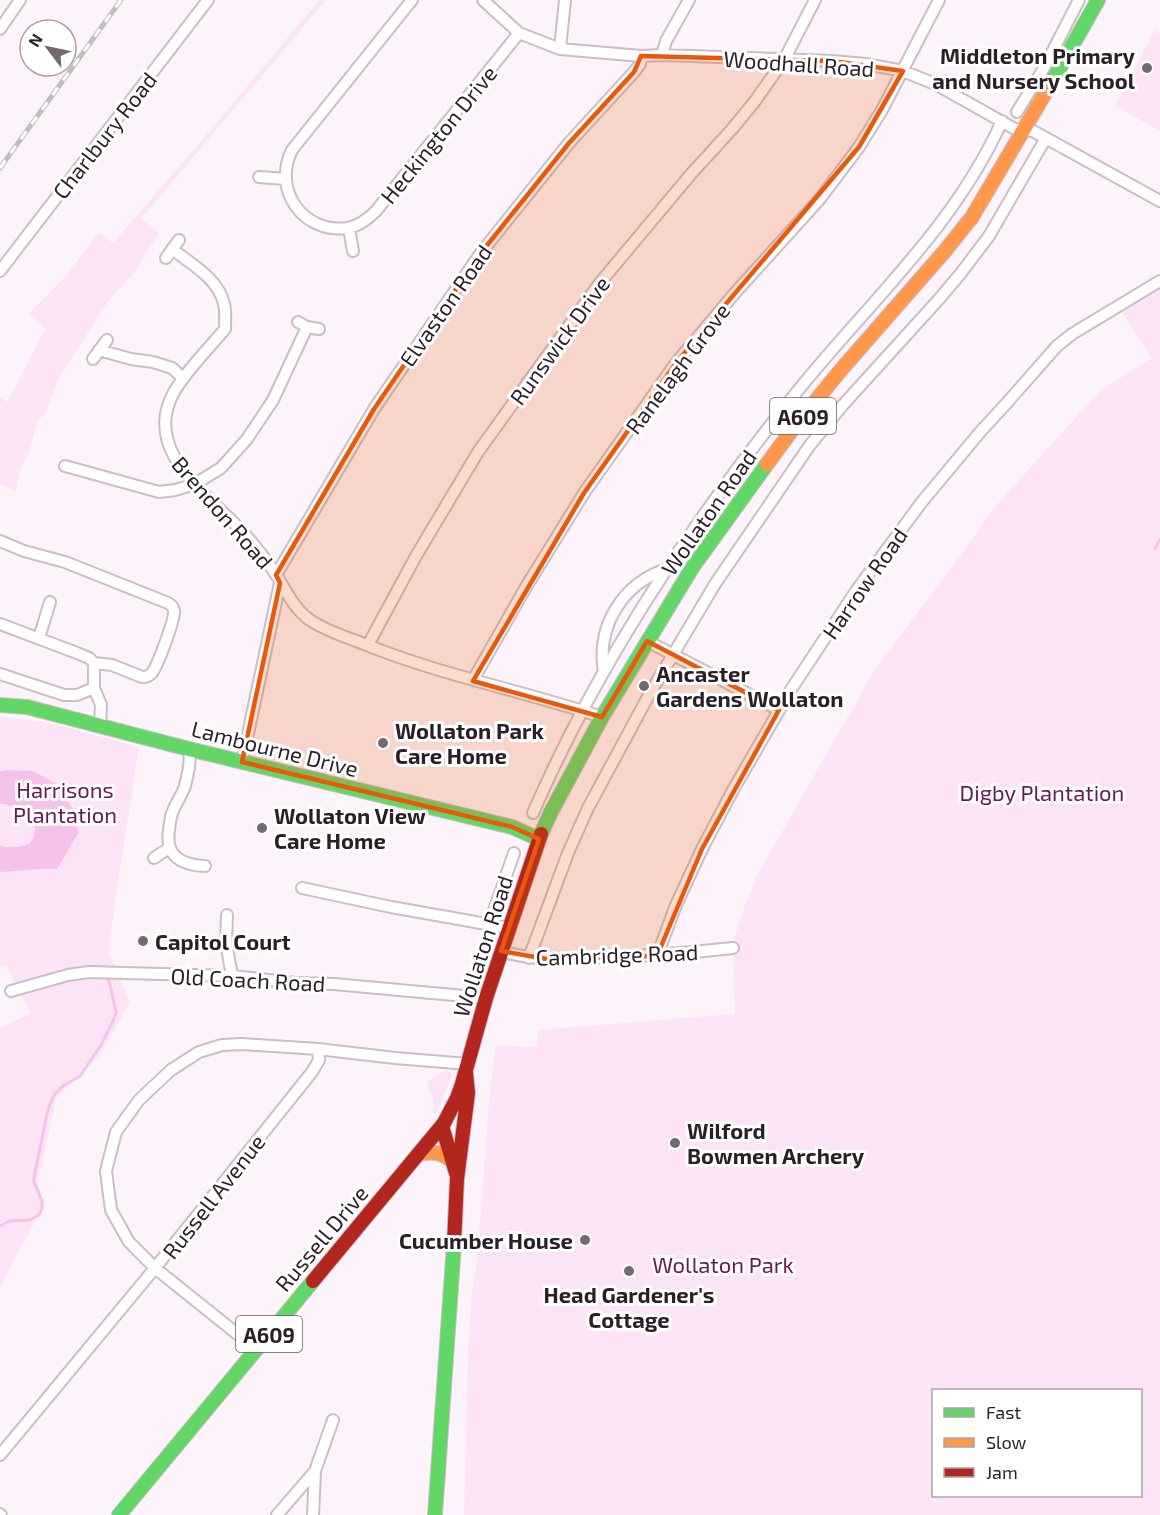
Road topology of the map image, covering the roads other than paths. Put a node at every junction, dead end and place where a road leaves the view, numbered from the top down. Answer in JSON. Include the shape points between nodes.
{"nodes":[{"id":1,"x":20,"y":0,"type":"edge"},
{"id":2,"x":208,"y":0,"type":"edge"},
{"id":3,"x":412,"y":0,"type":"edge"},
{"id":4,"x":483,"y":0,"type":"edge"},
{"id":5,"x":565,"y":0,"type":"edge"},
{"id":6,"x":689,"y":0,"type":"edge"},
{"id":7,"x":815,"y":0,"type":"edge"},
{"id":8,"x":939,"y":0,"type":"edge"},
{"id":9,"x":1079,"y":0,"type":"edge"},
{"id":10,"x":1098,"y":0,"type":"edge"},
{"id":11,"x":1,"y":27,"type":"edge"},
{"id":12,"x":519,"y":33,"type":"junction"},
{"id":13,"x":560,"y":49,"type":"junction"},
{"id":14,"x":662,"y":55,"type":"junction"},
{"id":15,"x":641,"y":56,"type":"junction"},
{"id":16,"x":784,"y":60,"type":"junction"},
{"id":17,"x":903,"y":71,"type":"junction"},
{"id":18,"x":1017,"y":112,"type":"dead end"},
{"id":19,"x":1002,"y":121,"type":"junction"},
{"id":20,"x":1023,"y":130,"type":"junction"},
{"id":21,"x":1046,"y":138,"type":"junction"},
{"id":22,"x":259,"y":177,"type":"dead end"},
{"id":23,"x":286,"y":179,"type":"junction"},
{"id":24,"x":1160,"y":201,"type":"edge"},
{"id":25,"x":349,"y":228,"type":"junction"},
{"id":26,"x":172,"y":249,"type":"dead end"},
{"id":27,"x":353,"y":252,"type":"dead end"},
{"id":28,"x":0,"y":271,"type":"edge"},
{"id":29,"x":1160,"y":281,"type":"edge"},
{"id":30,"x":319,"y":329,"type":"dead end"},
{"id":31,"x":107,"y":340,"type":"dead end"},
{"id":32,"x":183,"y":378,"type":"junction"},
{"id":33,"x":63,"y":465,"type":"dead end"},
{"id":34,"x":195,"y":484,"type":"junction"},
{"id":35,"x":0,"y":541,"type":"edge"},
{"id":36,"x":667,"y":569,"type":"junction"},
{"id":37,"x":278,"y":579,"type":"junction"},
{"id":38,"x":51,"y":602,"type":"dead end"},
{"id":39,"x":0,"y":624,"type":"edge"},
{"id":40,"x":39,"y":638,"type":"junction"},
{"id":41,"x":647,"y":641,"type":"junction"},
{"id":42,"x":368,"y":645,"type":"junction"},
{"id":43,"x":673,"y":653,"type":"junction"},
{"id":44,"x":94,"y":663,"type":"junction"},
{"id":45,"x":604,"y":672,"type":"junction"},
{"id":46,"x":0,"y":674,"type":"edge"},
{"id":47,"x":473,"y":681,"type":"junction"},
{"id":48,"x":94,"y":688,"type":"junction"},
{"id":49,"x":0,"y":705,"type":"edge"},
{"id":50,"x":583,"y":710,"type":"junction"},
{"id":51,"x":779,"y":710,"type":"junction"},
{"id":52,"x":602,"y":717,"type":"junction"},
{"id":53,"x":100,"y":726,"type":"junction"},
{"id":54,"x":189,"y":749,"type":"junction"},
{"id":55,"x":242,"y":762,"type":"junction"},
{"id":56,"x":533,"y":813,"type":"dead end"},
{"id":57,"x":539,"y":839,"type":"junction"},
{"id":58,"x":169,"y":848,"type":"junction"},
{"id":59,"x":514,"y":853,"type":"dead end"},
{"id":60,"x":154,"y":858,"type":"dead end"},
{"id":61,"x":205,"y":866,"type":"dead end"},
{"id":62,"x":302,"y":888,"type":"dead end"},
{"id":63,"x":230,"y":921,"type":"dead end"},
{"id":64,"x":489,"y":925,"type":"junction"},
{"id":65,"x":508,"y":928,"type":"junction"},
{"id":66,"x":733,"y":948,"type":"dead end"},
{"id":67,"x":501,"y":951,"type":"junction"},
{"id":68,"x":657,"y":956,"type":"junction"},
{"id":69,"x":529,"y":958,"type":"junction"},
{"id":70,"x":232,"y":976,"type":"junction"},
{"id":71,"x":11,"y":991,"type":"dead end"},
{"id":72,"x":486,"y":998,"type":"junction"},
{"id":73,"x":318,"y":1049,"type":"junction"},
{"id":74,"x":467,"y":1067,"type":"junction"},
{"id":75,"x":443,"y":1125,"type":"junction"},
{"id":76,"x":465,"y":1131,"type":"junction"},
{"id":77,"x":419,"y":1154,"type":"junction"},
{"id":78,"x":453,"y":1162,"type":"junction"},
{"id":79,"x":457,"y":1179,"type":"junction"},
{"id":80,"x":155,"y":1268,"type":"junction"},
{"id":81,"x":256,"y":1349,"type":"junction"},
{"id":82,"x":333,"y":1420,"type":"dead end"},
{"id":83,"x":0,"y":1455,"type":"edge"},
{"id":84,"x":315,"y":1471,"type":"junction"},
{"id":85,"x":118,"y":1515,"type":"edge"},
{"id":86,"x":277,"y":1515,"type":"edge"},
{"id":87,"x":313,"y":1515,"type":"edge"},
{"id":88,"x":435,"y":1515,"type":"edge"}],
"edges":[{"from":1,"to":11,"type":"street"},
{"from":2,"to":28,"type":"street","name":"Charlbury Road"},
{"from":3,"to":23,"type":"street","via":[[292,150]]},
{"from":4,"to":12,"type":"street","name":"Woodhall Road"},
{"from":5,"to":13,"type":"street"},
{"from":6,"to":14,"type":"street"},
{"from":7,"to":16,"type":"street","name":"Runswick Drive"},
{"from":8,"to":17,"type":"street","name":"Ranelagh Grove"},
{"from":9,"to":18,"type":"street"},
{"from":10,"to":20,"type":"main road","name":"Wollaton Road","number":"A609"},
{"from":12,"to":13,"type":"street","name":"Woodhall Road"},
{"from":12,"to":25,"type":"street","name":"Heckington Drive","via":[[376,211]]},
{"from":13,"to":15,"type":"street","name":"Woodhall Road"},
{"from":14,"to":15,"type":"street","name":"Woodhall Road"},
{"from":14,"to":16,"type":"street","name":"Woodhall Road"},
{"from":15,"to":37,"type":"street","name":"Elvaston Road","via":[[634,72],[568,143],[480,254],[374,409]]},
{"from":16,"to":17,"type":"street","name":"Woodhall Road","via":[[866,64]]},
{"from":16,"to":42,"type":"street","name":"Runswick Drive","via":[[733,128],[598,284],[485,443],[416,556]]},
{"from":17,"to":19,"type":"street","name":"Woodhall Road"},
{"from":17,"to":47,"type":"street","name":"Ranelagh Grove","via":[[859,147],[819,200],[676,363],[584,493],[525,587]]},
{"from":19,"to":20,"type":"street","name":"Woodhall Road"},
{"from":19,"to":36,"type":"street","name":"Wollaton Road","via":[[943,220],[790,400]]},
{"from":20,"to":21,"type":"street","name":"Woodhall Road"},
{"from":20,"to":41,"type":"main road","name":"Wollaton Road","number":"A609","via":[[966,225],[792,430],[692,568]]},
{"from":21,"to":24,"type":"street","name":"Woodhall Road"},
{"from":21,"to":43,"type":"street","name":"Wollaton Road","via":[[989,236],[804,454]]},
{"from":22,"to":23,"type":"street"},
{"from":23,"to":25,"type":"street","via":[[295,206],[306,218],[327,227]]},
{"from":25,"to":27,"type":"street"},
{"from":26,"to":32,"type":"street","name":"Brendon Road","via":[[213,282],[224,303],[225,329]]},
{"from":29,"to":51,"type":"street","name":"Harrow Road","via":[[1057,346],[981,431],[856,591]]},
{"from":30,"to":34,"type":"street","via":[[303,324],[273,400],[247,439],[221,468]]},
{"from":31,"to":32,"type":"street","via":[[96,355],[153,362],[172,368]]},
{"from":32,"to":34,"type":"street","name":"Brendon Road","via":[[166,412],[166,433],[170,451]]},
{"from":33,"to":34,"type":"street","via":[[159,492]]},
{"from":34,"to":37,"type":"street","name":"Brendon Road","via":[[253,543]]},
{"from":35,"to":44,"type":"street","via":[[65,562],[172,607],[173,622],[147,677]]},
{"from":36,"to":45,"type":"street","name":"Wollaton Road"},
{"from":36,"to":45,"type":"street","via":[[639,583],[617,606],[603,640]]},
{"from":37,"to":42,"type":"street","name":"Brendon Road","via":[[289,599],[310,620]]},
{"from":37,"to":55,"type":"street","name":"Elvaston Road"},
{"from":38,"to":40,"type":"street"},
{"from":39,"to":40,"type":"street"},
{"from":40,"to":44,"type":"street"},
{"from":41,"to":43,"type":"street"},
{"from":41,"to":52,"type":"main road","name":"Wollaton Road","number":"A609"},
{"from":42,"to":47,"type":"street","name":"Brendon Road"},
{"from":43,"to":51,"type":"street"},
{"from":43,"to":69,"type":"street","name":"Wollaton Road","via":[[588,808]]},
{"from":44,"to":48,"type":"street"},
{"from":45,"to":50,"type":"street","name":"Wollaton Road"},
{"from":46,"to":48,"type":"street","via":[[63,695],[77,695]]},
{"from":47,"to":50,"type":"street","name":"Brendon Road"},
{"from":48,"to":53,"type":"street","via":[[100,705]]},
{"from":49,"to":53,"type":"main road","name":"Lambourne Drive","via":[[27,707]]},
{"from":50,"to":52,"type":"street","name":"Brendon Road"},
{"from":50,"to":56,"type":"street","name":"Wollaton Road"},
{"from":51,"to":68,"type":"street","name":"Harrow Road","via":[[702,849]]},
{"from":52,"to":57,"type":"main road","name":"Wollaton Road","number":"A609"},
{"from":53,"to":54,"type":"main road","name":"Lambourne Drive"},
{"from":54,"to":55,"type":"main road","name":"Lambourne Drive"},
{"from":54,"to":58,"type":"street","via":[[187,778],[171,814]]},
{"from":55,"to":57,"type":"main road","name":"Lambourne Drive","via":[[512,827]]},
{"from":57,"to":65,"type":"main road","name":"Wollaton Road","number":"A609"},
{"from":58,"to":60,"type":"street"},
{"from":58,"to":61,"type":"street","via":[[182,861]]},
{"from":59,"to":64,"type":"street","name":"Wollaton Road"},
{"from":62,"to":64,"type":"street"},
{"from":63,"to":70,"type":"street","via":[[226,943]]},
{"from":64,"to":65,"type":"street"},
{"from":65,"to":67,"type":"main road","name":"Wollaton Road","number":"A609"},
{"from":66,"to":68,"type":"street","name":"Cambridge Road"},
{"from":67,"to":69,"type":"street","name":"Cambridge Road"},
{"from":67,"to":72,"type":"main road","name":"Wollaton Road","number":"A609"},
{"from":68,"to":69,"type":"street","name":"Cambridge Road"},
{"from":70,"to":71,"type":"street","name":"Old Coach Road","via":[[89,972]]},
{"from":70,"to":72,"type":"street","name":"Old Coach Road"},
{"from":72,"to":74,"type":"main road","name":"Wollaton Road","number":"A609"},
{"from":73,"to":74,"type":"street"},
{"from":73,"to":80,"type":"street","name":"Russell Avenue","via":[[320,1060],[312,1072]]},
{"from":73,"to":80,"type":"street","via":[[222,1045],[199,1052],[171,1070],[139,1100],[116,1132],[106,1171],[111,1210],[129,1242]]},
{"from":74,"to":75,"type":"main road","name":"Wollaton Road","number":"A609"},
{"from":74,"to":76,"type":"main road","name":"Wollaton Road"},
{"from":75,"to":76,"type":"main road","via":[[452,1122]]},
{"from":75,"to":77,"type":"main road","name":"Wollaton Road","number":"A609"},
{"from":75,"to":78,"type":"main road","name":"Wollaton Road"},
{"from":76,"to":79,"type":"main road","name":"Wollaton Road"},
{"from":77,"to":78,"type":"main road","via":[[443,1153]]},
{"from":77,"to":81,"type":"main road","name":"Russell Drive","number":"A609"},
{"from":78,"to":79,"type":"main road","name":"Wollaton Road"},
{"from":79,"to":88,"type":"main road","name":"Wollaton Road"},
{"from":80,"to":81,"type":"street"},
{"from":80,"to":83,"type":"street","name":"Russell Avenue"},
{"from":81,"to":85,"type":"main road","name":"Russell Drive","number":"A609"},
{"from":82,"to":84,"type":"street"},
{"from":84,"to":86,"type":"street"},
{"from":84,"to":87,"type":"street"}]}
